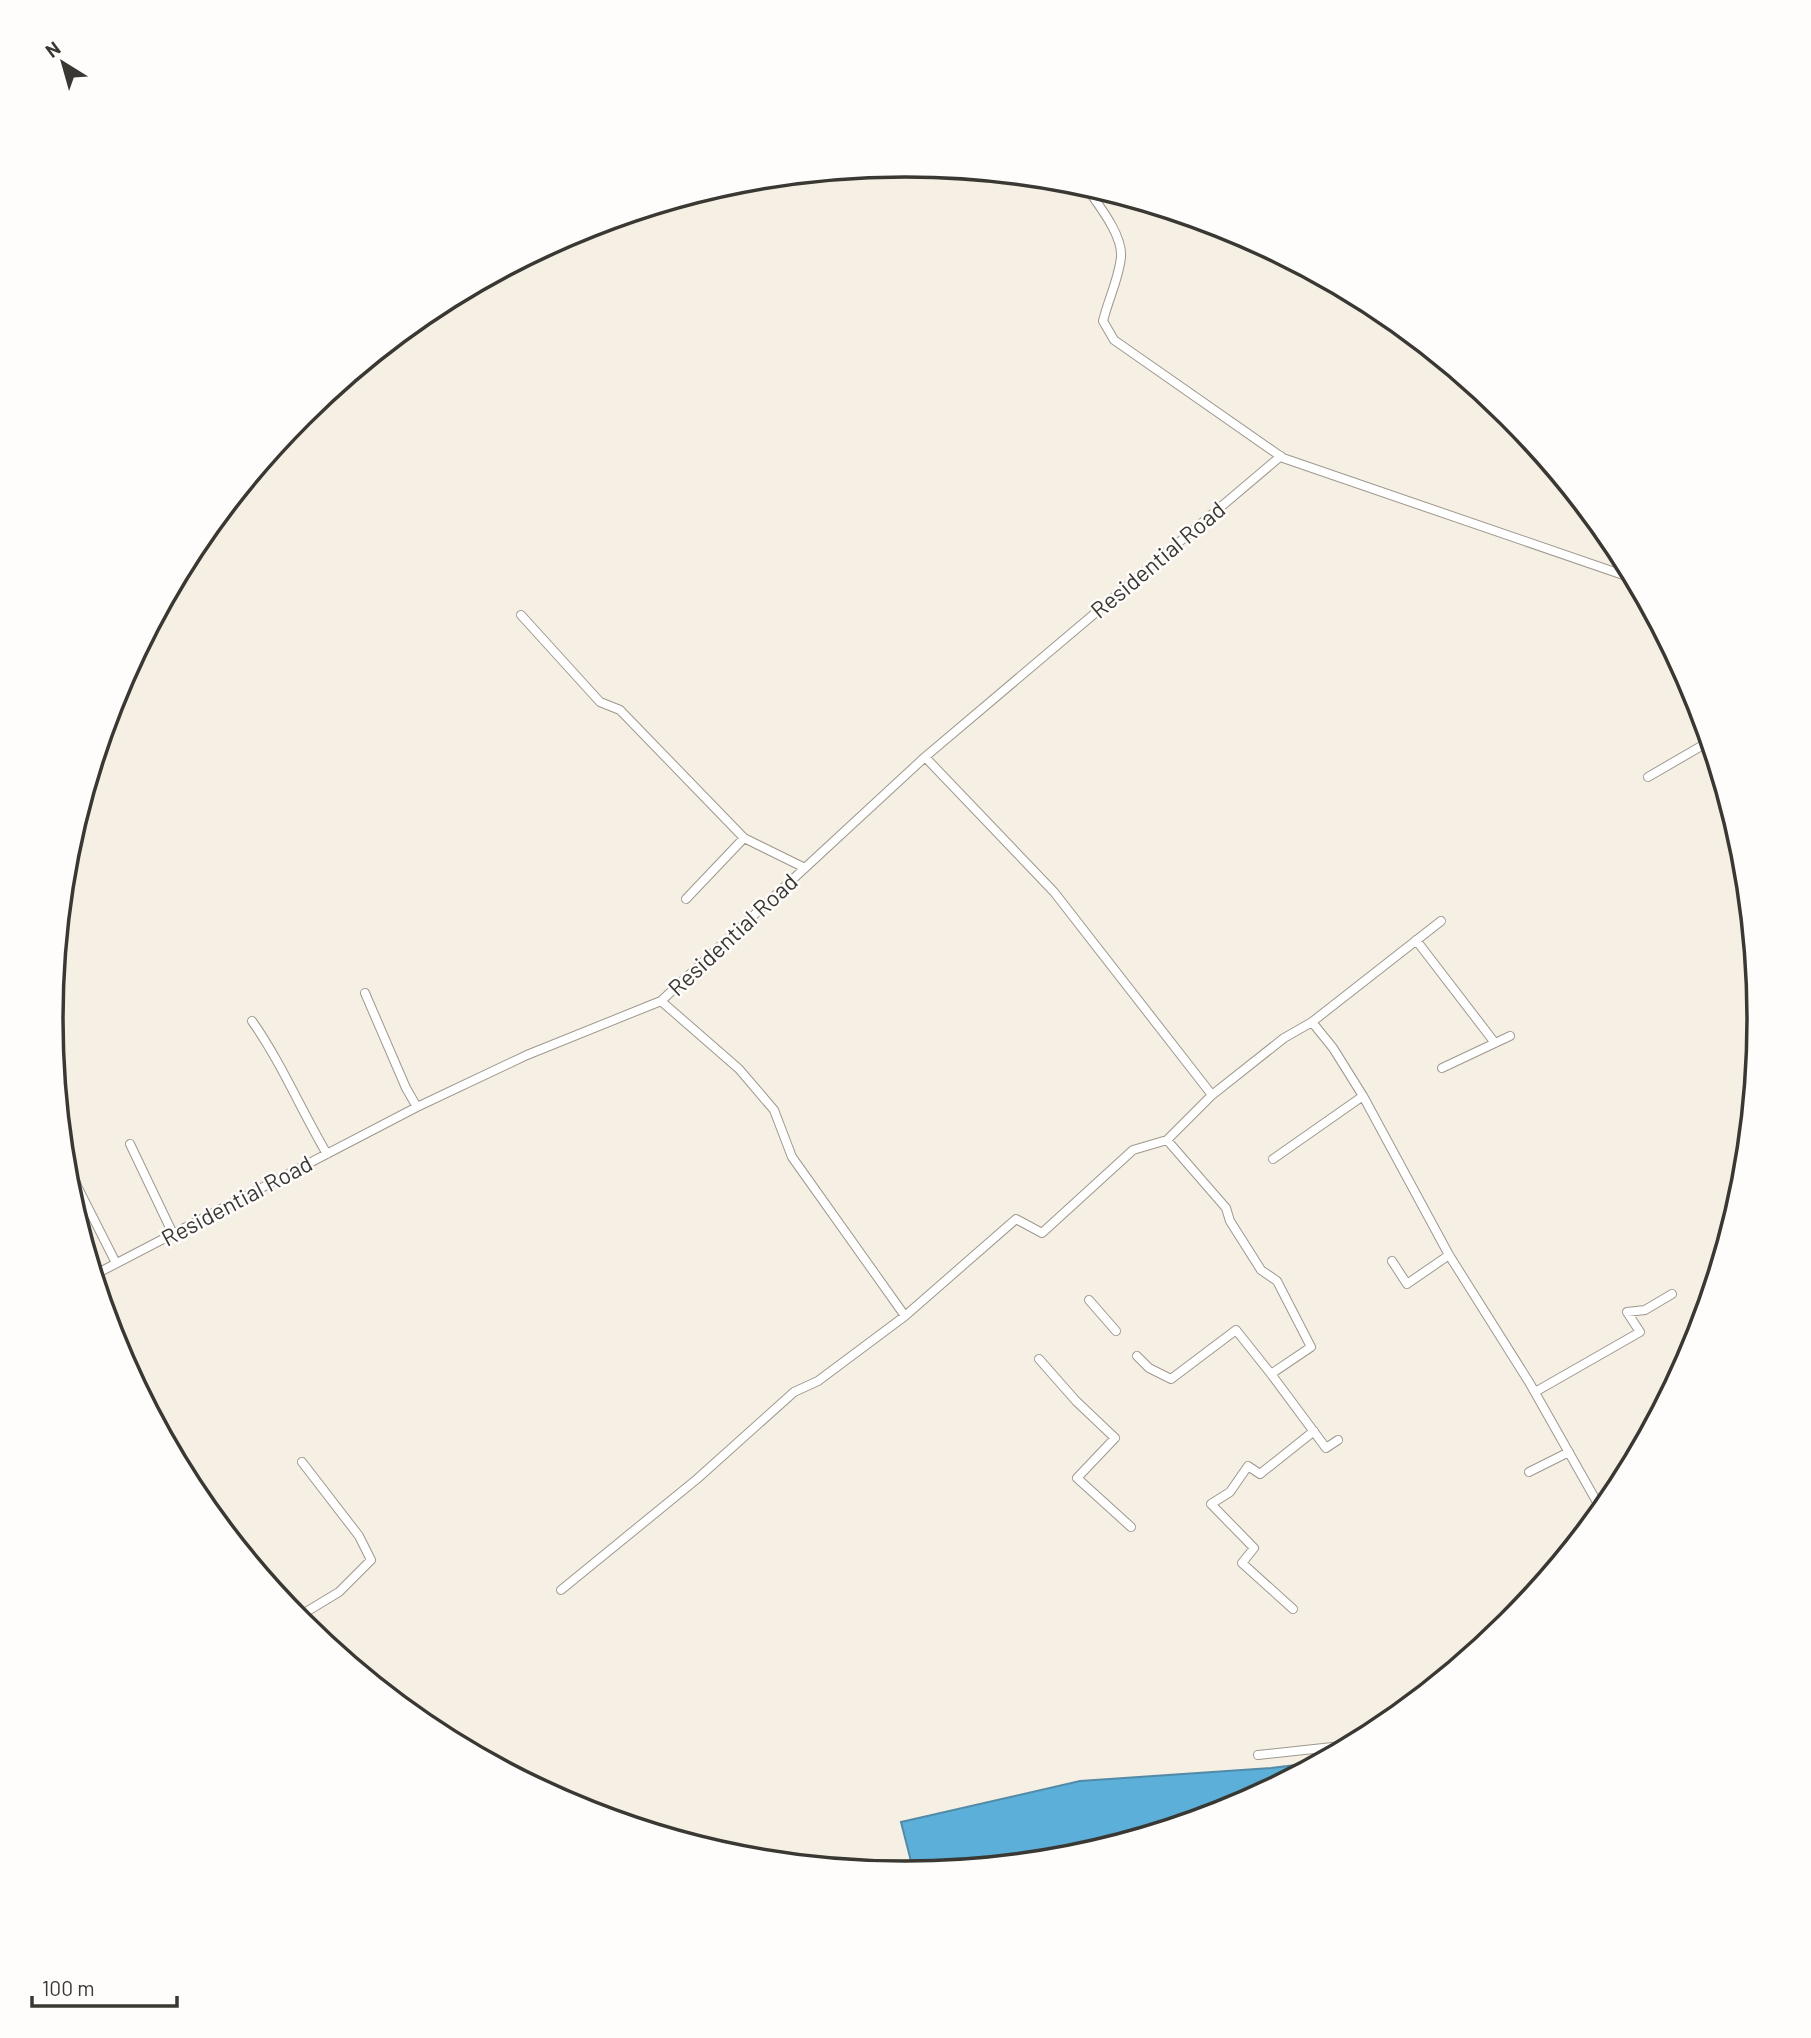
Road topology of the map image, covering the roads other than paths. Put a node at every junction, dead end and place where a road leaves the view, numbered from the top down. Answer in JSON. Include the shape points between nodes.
{"nodes":[{"id":1,"x":1094,"y":198,"type":"edge"},
{"id":2,"x":1281,"y":456,"type":"junction"},
{"id":3,"x":1620,"y":574,"type":"edge"},
{"id":4,"x":521,"y":615,"type":"dead end"},
{"id":5,"x":1702,"y":746,"type":"edge"},
{"id":6,"x":925,"y":757,"type":"junction"},
{"id":7,"x":1647,"y":777,"type":"dead end"},
{"id":8,"x":744,"y":838,"type":"junction"},
{"id":9,"x":805,"y":867,"type":"junction"},
{"id":10,"x":686,"y":899,"type":"dead end"},
{"id":11,"x":1441,"y":920,"type":"dead end"},
{"id":12,"x":1416,"y":940,"type":"junction"},
{"id":13,"x":365,"y":992,"type":"dead end"},
{"id":14,"x":661,"y":1001,"type":"junction"},
{"id":15,"x":252,"y":1021,"type":"dead end"},
{"id":16,"x":1312,"y":1022,"type":"junction"},
{"id":17,"x":1510,"y":1035,"type":"dead end"},
{"id":18,"x":1495,"y":1043,"type":"junction"},
{"id":19,"x":1443,"y":1068,"type":"dead end"},
{"id":20,"x":1212,"y":1095,"type":"junction"},
{"id":21,"x":1363,"y":1096,"type":"junction"},
{"id":22,"x":416,"y":1107,"type":"junction"},
{"id":23,"x":1167,"y":1140,"type":"junction"},
{"id":24,"x":130,"y":1144,"type":"dead end"},
{"id":25,"x":327,"y":1154,"type":"junction"},
{"id":26,"x":1273,"y":1159,"type":"dead end"},
{"id":27,"x":82,"y":1196,"type":"edge"},
{"id":28,"x":173,"y":1234,"type":"junction"},
{"id":29,"x":1449,"y":1255,"type":"junction"},
{"id":30,"x":1392,"y":1261,"type":"dead end"},
{"id":31,"x":116,"y":1264,"type":"junction"},
{"id":32,"x":102,"y":1271,"type":"edge"},
{"id":33,"x":1672,"y":1294,"type":"dead end"},
{"id":34,"x":1089,"y":1300,"type":"dead end"},
{"id":35,"x":905,"y":1317,"type":"junction"},
{"id":36,"x":1116,"y":1331,"type":"dead end"},
{"id":37,"x":1137,"y":1356,"type":"dead end"},
{"id":38,"x":1039,"y":1359,"type":"dead end"},
{"id":39,"x":1271,"y":1374,"type":"junction"},
{"id":40,"x":1535,"y":1392,"type":"junction"},
{"id":41,"x":1314,"y":1431,"type":"junction"},
{"id":42,"x":1338,"y":1440,"type":"dead end"},
{"id":43,"x":1569,"y":1452,"type":"junction"},
{"id":44,"x":302,"y":1462,"type":"dead end"},
{"id":45,"x":1529,"y":1472,"type":"dead end"},
{"id":46,"x":1596,"y":1501,"type":"edge"},
{"id":47,"x":1131,"y":1527,"type":"dead end"},
{"id":48,"x":561,"y":1590,"type":"dead end"},
{"id":49,"x":1293,"y":1609,"type":"dead end"},
{"id":50,"x":307,"y":1611,"type":"edge"},
{"id":51,"x":1330,"y":1747,"type":"edge"},
{"id":52,"x":1258,"y":1755,"type":"dead end"}],
"edges":[{"from":1,"to":2,"type":"street","via":[[1121,255],[1103,321],[1114,340]]},
{"from":2,"to":3,"type":"street"},
{"from":2,"to":6,"type":"street","name":"Residential Road"},
{"from":4,"to":8,"type":"street","via":[[600,702],[620,710]]},
{"from":5,"to":7,"type":"street"},
{"from":6,"to":9,"type":"street","name":"Residential Road"},
{"from":6,"to":20,"type":"street","via":[[1054,892]]},
{"from":8,"to":9,"type":"street"},
{"from":8,"to":10,"type":"street"},
{"from":9,"to":14,"type":"street","name":"Residential Road"},
{"from":11,"to":12,"type":"street"},
{"from":12,"to":16,"type":"street"},
{"from":12,"to":18,"type":"street"},
{"from":13,"to":22,"type":"street"},
{"from":14,"to":22,"type":"street","name":"Residential Road","via":[[527,1055]]},
{"from":14,"to":35,"type":"street","via":[[739,1069],[774,1110],[792,1157]]},
{"from":15,"to":25,"type":"street","via":[[272,1049]]},
{"from":16,"to":20,"type":"street","via":[[1284,1038]]},
{"from":16,"to":21,"type":"street"},
{"from":17,"to":18,"type":"street"},
{"from":18,"to":19,"type":"street"},
{"from":20,"to":23,"type":"street"},
{"from":21,"to":26,"type":"street"},
{"from":21,"to":29,"type":"street"},
{"from":22,"to":25,"type":"street","name":"Residential Road"},
{"from":23,"to":35,"type":"street","via":[[1133,1150],[1042,1233],[1016,1220]]},
{"from":23,"to":39,"type":"street","via":[[1226,1208],[1261,1270],[1277,1281],[1311,1347]]},
{"from":24,"to":28,"type":"street"},
{"from":25,"to":28,"type":"street","name":"Residential Road"},
{"from":27,"to":31,"type":"street"},
{"from":28,"to":31,"type":"street","name":"Residential Road"},
{"from":29,"to":30,"type":"street","via":[[1407,1284]]},
{"from":29,"to":40,"type":"street"},
{"from":31,"to":32,"type":"street","name":"Residential Road"},
{"from":33,"to":40,"type":"street","via":[[1645,1310],[1627,1312],[1640,1332]]},
{"from":34,"to":36,"type":"street"},
{"from":35,"to":48,"type":"street","via":[[818,1381],[794,1392],[688,1487]]},
{"from":37,"to":39,"type":"street","via":[[1171,1379],[1236,1330]]},
{"from":38,"to":47,"type":"street","via":[[1115,1438],[1076,1478]]},
{"from":39,"to":41,"type":"street"},
{"from":40,"to":43,"type":"street"},
{"from":41,"to":42,"type":"street","via":[[1326,1447]]},
{"from":41,"to":49,"type":"street","via":[[1260,1474],[1248,1466],[1230,1492],[1211,1504],[1254,1548],[1242,1563]]},
{"from":43,"to":45,"type":"street"},
{"from":43,"to":46,"type":"street"},
{"from":44,"to":50,"type":"street","via":[[359,1536],[371,1560],[339,1592]]},
{"from":51,"to":52,"type":"street"}]}
